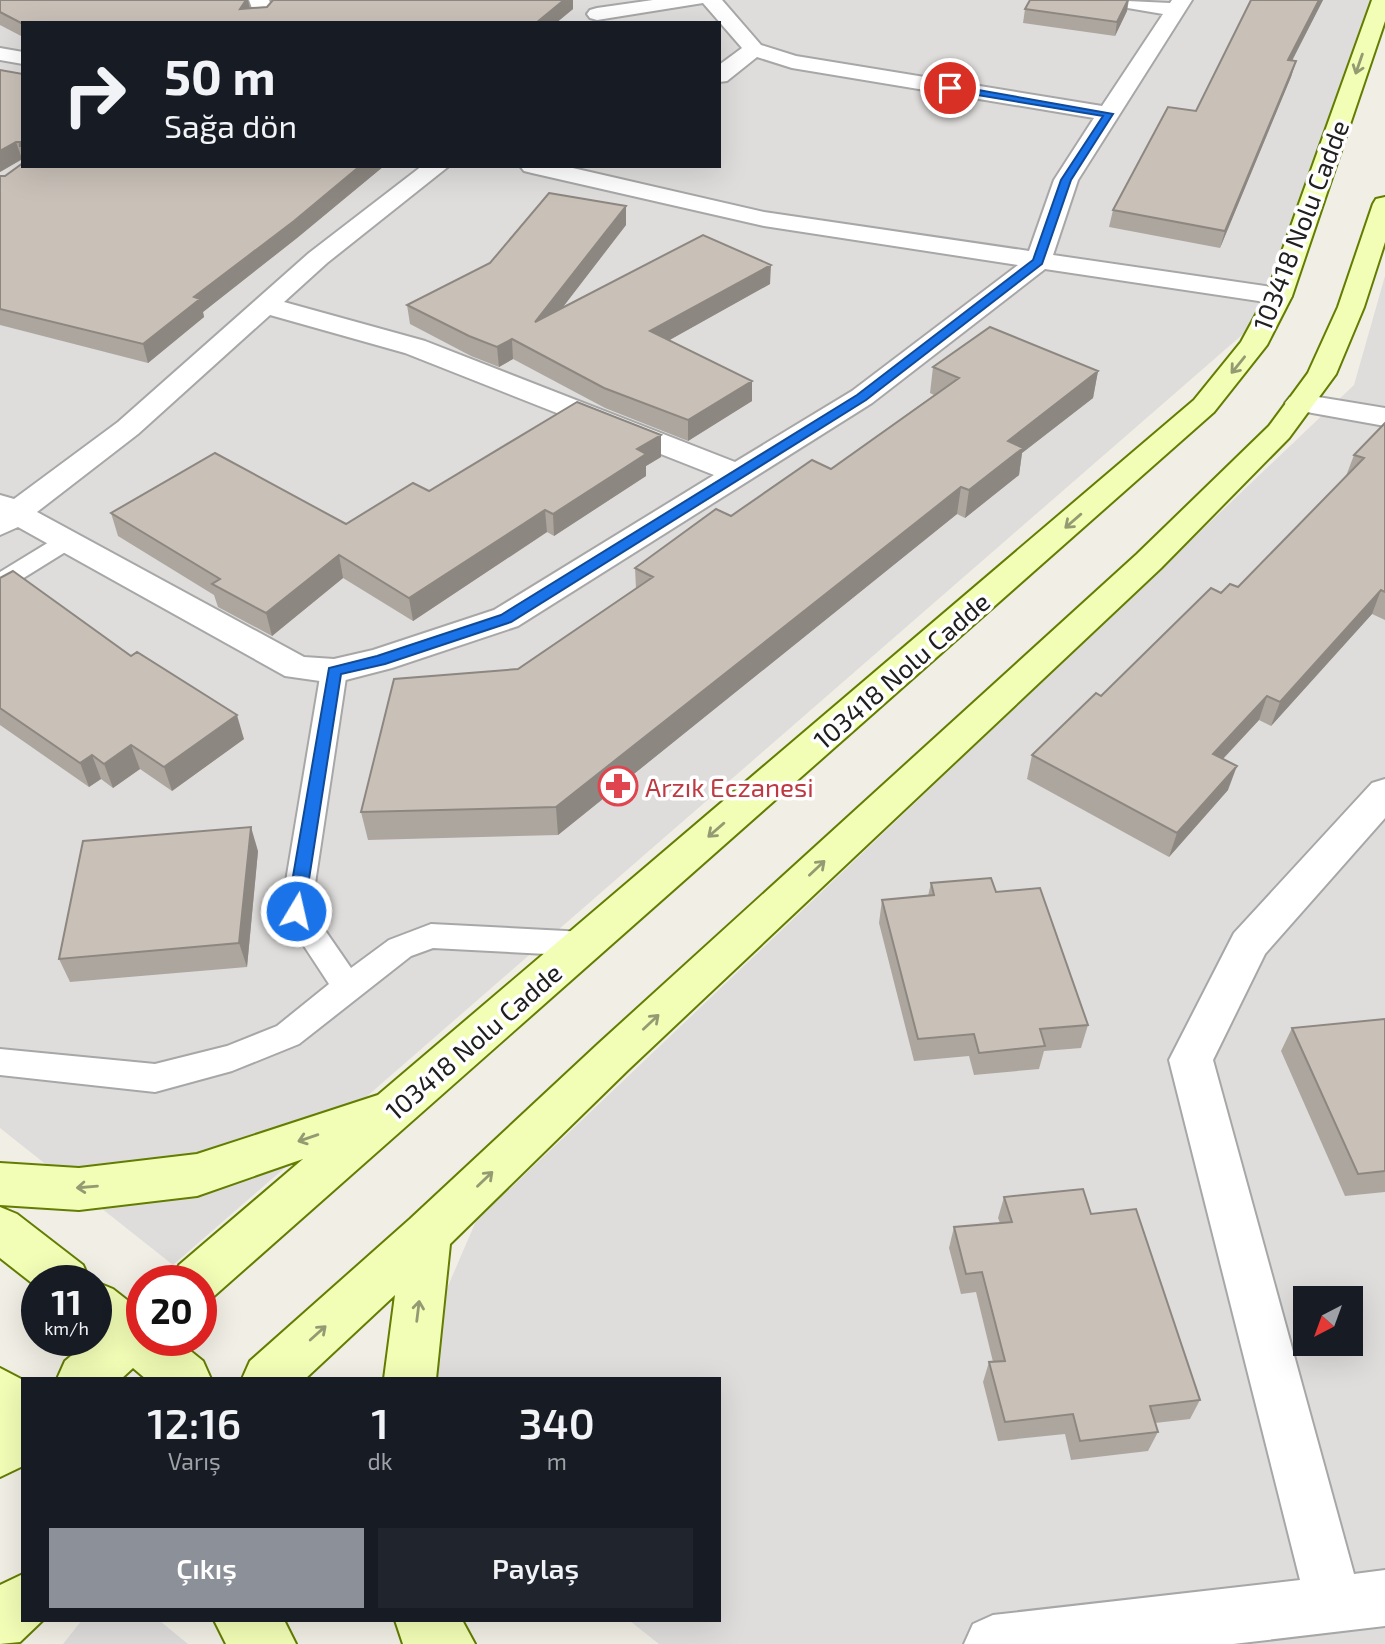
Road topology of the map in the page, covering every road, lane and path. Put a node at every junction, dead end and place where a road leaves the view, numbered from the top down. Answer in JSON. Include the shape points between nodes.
{"nodes":[{"id":1,"x":259,"y":0,"type":"edge"},
{"id":2,"x":695,"y":0,"type":"edge"},
{"id":3,"x":711,"y":0,"type":"edge"},
{"id":4,"x":1116,"y":0,"type":"edge"},
{"id":5,"x":1382,"y":0,"type":"edge"},
{"id":6,"x":1179,"y":5,"type":"edge"},
{"id":7,"x":594,"y":12,"type":"edge"},
{"id":8,"x":258,"y":21,"type":"edge"},
{"id":9,"x":754,"y":49,"type":"junction"},
{"id":10,"x":0,"y":54,"type":"edge"},
{"id":11,"x":21,"y":58,"type":"edge"},
{"id":12,"x":721,"y":74,"type":"edge"},
{"id":13,"x":1109,"y":114,"type":"junction"},
{"id":14,"x":434,"y":168,"type":"edge"},
{"id":15,"x":549,"y":168,"type":"edge"},
{"id":16,"x":575,"y":171,"type":"edge"},
{"id":17,"x":1385,"y":204,"type":"edge"},
{"id":18,"x":1038,"y":262,"type":"junction"},
{"id":19,"x":1279,"y":296,"type":"junction"},
{"id":20,"x":265,"y":305,"type":"junction"},
{"id":21,"x":1300,"y":403,"type":"junction"},
{"id":22,"x":1385,"y":417,"type":"edge"},
{"id":23,"x":738,"y":474,"type":"junction"},
{"id":24,"x":5,"y":514,"type":"edge"},
{"id":25,"x":67,"y":541,"type":"junction"},
{"id":26,"x":0,"y":582,"type":"edge"},
{"id":27,"x":334,"y":671,"type":"junction"},
{"id":28,"x":1385,"y":793,"type":"edge"},
{"id":29,"x":584,"y":944,"type":"junction"},
{"id":30,"x":348,"y":987,"type":"junction"},
{"id":31,"x":0,"y":1062,"type":"edge"},
{"id":32,"x":396,"y":1108,"type":"junction"},
{"id":33,"x":0,"y":1184,"type":"edge"},
{"id":34,"x":0,"y":1229,"type":"edge"},
{"id":35,"x":427,"y":1234,"type":"junction"},
{"id":36,"x":46,"y":1265,"type":"edge"},
{"id":37,"x":214,"y":1265,"type":"edge"},
{"id":38,"x":126,"y":1342,"type":"edge"},
{"id":39,"x":162,"y":1356,"type":"edge"},
{"id":40,"x":85,"y":1377,"type":"edge"},
{"id":41,"x":183,"y":1377,"type":"edge"},
{"id":42,"x":270,"y":1377,"type":"edge"},
{"id":43,"x":410,"y":1377,"type":"edge"},
{"id":44,"x":0,"y":1393,"type":"edge"},
{"id":45,"x":21,"y":1414,"type":"edge"},
{"id":46,"x":21,"y":1434,"type":"edge"},
{"id":47,"x":0,"y":1451,"type":"edge"},
{"id":48,"x":1360,"y":1601,"type":"edge"},
{"id":49,"x":21,"y":1604,"type":"edge"},
{"id":50,"x":0,"y":1622,"type":"edge"},
{"id":51,"x":244,"y":1622,"type":"edge"},
{"id":52,"x":267,"y":1644,"type":"edge"},
{"id":53,"x":993,"y":1644,"type":"edge"}],
"edges":[{"from":1,"to":8,"type":"street","via":[[265,15]]},
{"from":2,"to":7,"type":"street"},
{"from":3,"to":9,"type":"street"},
{"from":4,"to":6,"type":"street"},
{"from":5,"to":19,"type":"main road","name":"103418 Nolu Cadde","one_way":true},
{"from":6,"to":13,"type":"street"},
{"from":9,"to":12,"type":"street"},
{"from":9,"to":13,"type":"street","via":[[792,62]]},
{"from":10,"to":11,"type":"street"},
{"from":13,"to":18,"type":"street","via":[[1066,180]]},
{"from":14,"to":20,"type":"street"},
{"from":15,"to":16,"type":"street"},
{"from":16,"to":18,"type":"street","via":[[764,219]]},
{"from":17,"to":21,"type":"main road","via":[[1351,307],[1322,374]]},
{"from":18,"to":19,"type":"street"},
{"from":18,"to":23,"type":"street","via":[[862,397]]},
{"from":19,"to":29,"type":"main road","name":"103418 Nolu Cadde","one_way":true,"via":[[1253,345],[1205,406]]},
{"from":20,"to":23,"type":"street","via":[[415,347]]},
{"from":20,"to":24,"type":"street","via":[[128,428]]},
{"from":21,"to":22,"type":"street"},
{"from":35,"to":21,"type":"main road","one_way":true,"via":[[1149,561],[1279,432]]},
{"from":23,"to":27,"type":"street","via":[[506,618]]},
{"from":24,"to":25,"type":"street"},
{"from":25,"to":26,"type":"lane"},
{"from":25,"to":27,"type":"street","via":[[296,668]]},
{"from":27,"to":30,"type":"lane","via":[[296,911]]},
{"from":28,"to":48,"type":"street","via":[[1249,944],[1191,1060]]},
{"from":29,"to":30,"type":"lane","via":[[431,936],[400,948]]},
{"from":29,"to":32,"type":"main road","name":"103418 Nolu Cadde"},
{"from":30,"to":31,"type":"lane","via":[[289,1035],[232,1058],[155,1078]]},
{"from":32,"to":33,"type":"main road","one_way":true,"via":[[197,1175],[79,1189]]},
{"from":32,"to":37,"type":"main road","name":"103418 Nolu Cadde"},
{"from":34,"to":36,"type":"main road"},
{"from":42,"to":35,"type":"main road","one_way":true},
{"from":43,"to":35,"type":"main road","one_way":true},
{"from":38,"to":40,"type":"main road"},
{"from":39,"to":41,"type":"main road"},
{"from":44,"to":45,"type":"main road"},
{"from":46,"to":47,"type":"main road"},
{"from":48,"to":53,"type":"street"},
{"from":49,"to":50,"type":"main road"},
{"from":51,"to":52,"type":"main road"}]}
